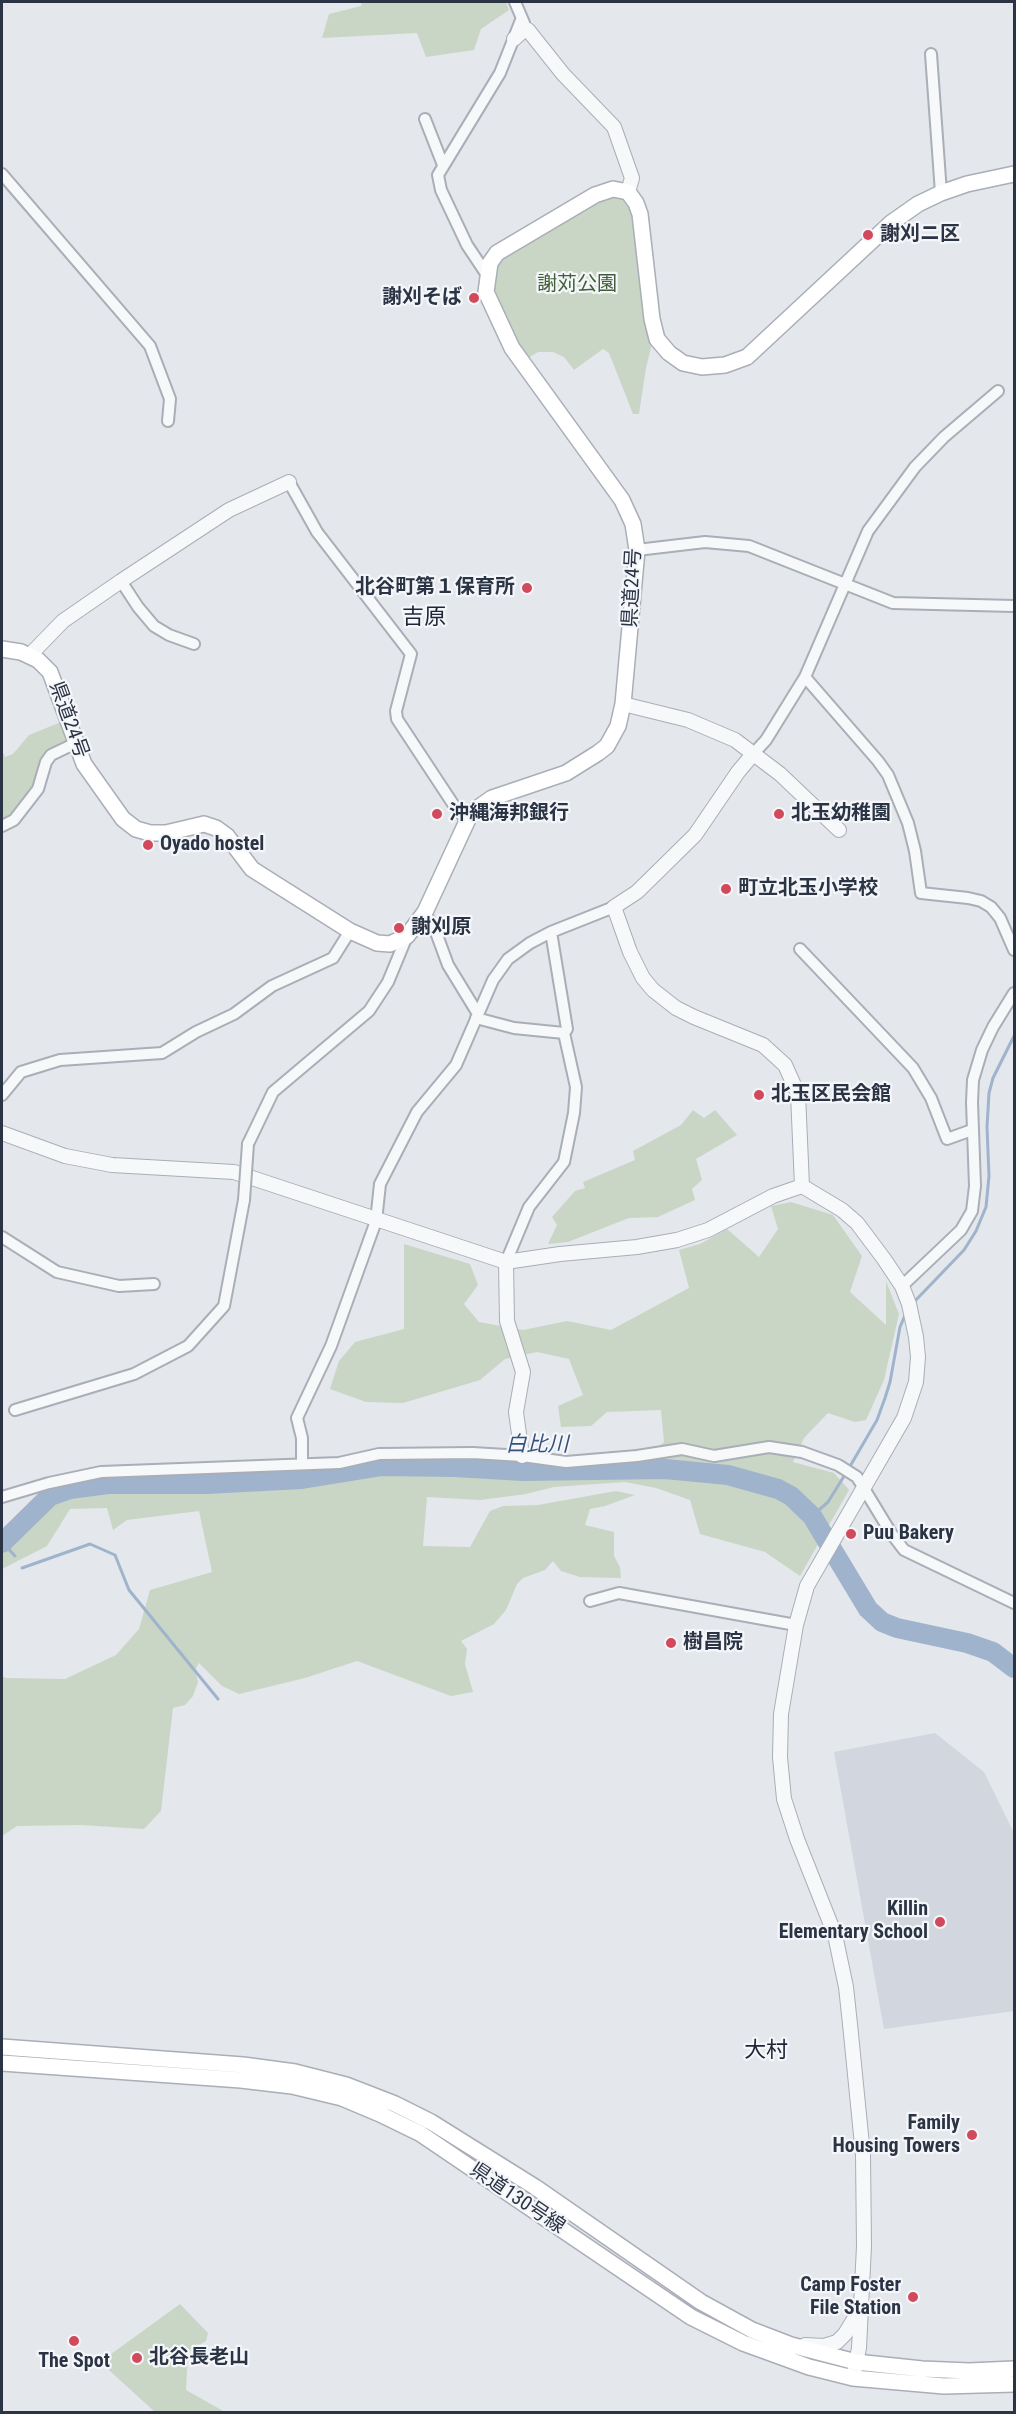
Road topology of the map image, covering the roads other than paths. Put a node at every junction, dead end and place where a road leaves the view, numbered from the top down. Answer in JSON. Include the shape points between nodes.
{"nodes":[{"id":1,"x":515,"y":2,"type":"edge"},
{"id":2,"x":525,"y":25,"type":"junction"},
{"id":3,"x":514,"y":39,"type":"joint"},
{"id":4,"x":931,"y":54,"type":"dead end"},
{"id":5,"x":425,"y":119,"type":"dead end"},
{"id":6,"x":443,"y":165,"type":"junction"},
{"id":7,"x":2,"y":174,"type":"edge"},
{"id":8,"x":1014,"y":174,"type":"edge"},
{"id":9,"x":628,"y":192,"type":"junction"},
{"id":10,"x":941,"y":193,"type":"junction"},
{"id":11,"x":487,"y":275,"type":"junction"},
{"id":12,"x":998,"y":391,"type":"dead end"},
{"id":13,"x":168,"y":422,"type":"dead end"},
{"id":14,"x":289,"y":482,"type":"joint"},
{"id":15,"x":637,"y":550,"type":"junction"},
{"id":16,"x":121,"y":581,"type":"junction"},
{"id":17,"x":844,"y":585,"type":"junction"},
{"id":18,"x":1014,"y":606,"type":"edge"},
{"id":19,"x":194,"y":644,"type":"dead end"},
{"id":20,"x":2,"y":650,"type":"edge"},
{"id":21,"x":28,"y":656,"type":"junction"},
{"id":22,"x":805,"y":677,"type":"junction"},
{"id":23,"x":623,"y":704,"type":"junction"},
{"id":24,"x":76,"y":743,"type":"junction"},
{"id":25,"x":754,"y":753,"type":"junction"},
{"id":26,"x":467,"y":821,"type":"junction"},
{"id":27,"x":2,"y":826,"type":"edge"},
{"id":28,"x":839,"y":830,"type":"dead end"},
{"id":29,"x":614,"y":907,"type":"junction"},
{"id":30,"x":425,"y":912,"type":"junction"},
{"id":31,"x":350,"y":931,"type":"junction"},
{"id":32,"x":551,"y":932,"type":"junction"},
{"id":33,"x":407,"y":936,"type":"junction"},
{"id":34,"x":800,"y":949,"type":"dead end"},
{"id":35,"x":1014,"y":950,"type":"edge"},
{"id":36,"x":1014,"y":993,"type":"edge"},
{"id":37,"x":477,"y":1016,"type":"junction"},
{"id":38,"x":564,"y":1033,"type":"junction"},
{"id":39,"x":2,"y":1095,"type":"edge"},
{"id":40,"x":972,"y":1130,"type":"junction"},
{"id":41,"x":2,"y":1133,"type":"edge"},
{"id":42,"x":802,"y":1186,"type":"junction"},
{"id":43,"x":376,"y":1221,"type":"junction"},
{"id":44,"x":2,"y":1237,"type":"edge"},
{"id":45,"x":506,"y":1262,"type":"junction"},
{"id":46,"x":154,"y":1284,"type":"dead end"},
{"id":47,"x":903,"y":1290,"type":"junction"},
{"id":48,"x":15,"y":1410,"type":"dead end"},
{"id":49,"x":522,"y":1456,"type":"junction"},
{"id":50,"x":302,"y":1464,"type":"junction"},
{"id":51,"x":860,"y":1482,"type":"junction"},
{"id":52,"x":2,"y":1497,"type":"edge"},
{"id":53,"x":590,"y":1601,"type":"dead end"},
{"id":54,"x":1014,"y":1604,"type":"edge"},
{"id":55,"x":795,"y":1624,"type":"junction"},
{"id":56,"x":2,"y":2047,"type":"edge"},
{"id":57,"x":2,"y":2063,"type":"edge"},
{"id":58,"x":861,"y":2308,"type":"junction"},
{"id":59,"x":791,"y":2345,"type":"junction"},
{"id":60,"x":1014,"y":2369,"type":"edge"},
{"id":61,"x":855,"y":2370,"type":"junction"},
{"id":62,"x":1014,"y":2384,"type":"edge"}],
"edges":[{"from":1,"to":2,"type":"street"},
{"from":2,"to":3,"type":"street"},
{"from":2,"to":9,"type":"street","via":[[563,74],[614,128],[632,178]]},
{"from":3,"to":6,"type":"street","via":[[500,73]]},
{"from":4,"to":10,"type":"street"},
{"from":5,"to":6,"type":"street"},
{"from":6,"to":11,"type":"street","via":[[438,175],[441,190],[467,245]]},
{"from":7,"to":13,"type":"street","via":[[150,346],[170,399]]},
{"from":8,"to":10,"type":"main road","via":[[967,183]]},
{"from":9,"to":10,"type":"main road","via":[[640,214],[657,339],[683,363],[702,367],[726,365],[747,357],[891,223]]},
{"from":9,"to":11,"type":"main road","via":[[612,189],[595,195],[497,253],[489,263]]},
{"from":11,"to":15,"type":"main road","name":"県道24号","via":[[486,292],[512,348],[622,500],[633,524]]},
{"from":12,"to":17,"type":"street","via":[[915,466],[868,531]]},
{"from":14,"to":16,"type":"street","via":[[229,510]]},
{"from":14,"to":26,"type":"street","via":[[317,532],[411,654],[396,711],[398,719]]},
{"from":15,"to":17,"type":"street","via":[[705,542],[749,546]]},
{"from":15,"to":23,"type":"main road","name":"県道24号"},
{"from":16,"to":19,"type":"street","via":[[154,626]]},
{"from":16,"to":21,"type":"street","via":[[63,621]]},
{"from":17,"to":18,"type":"street","via":[[892,603]]},
{"from":17,"to":22,"type":"street"},
{"from":20,"to":21,"type":"main road","name":"県道24号"},
{"from":21,"to":24,"type":"main road","name":"県道24号","via":[[50,672]]},
{"from":22,"to":25,"type":"street"},
{"from":22,"to":35,"type":"street","via":[[888,776],[908,823],[921,893],[981,901],[1000,918]]},
{"from":23,"to":25,"type":"street","via":[[705,726]]},
{"from":23,"to":26,"type":"main road","name":"県道24号","via":[[618,726],[607,746],[598,753],[566,773],[492,798]]},
{"from":24,"to":27,"type":"street","via":[[51,756],[38,789],[14,820]]},
{"from":24,"to":31,"type":"main road","name":"県道24号","via":[[84,764],[123,819],[136,829],[150,834],[204,824],[216,828],[228,836],[252,869]]},
{"from":25,"to":28,"type":"street"},
{"from":25,"to":29,"type":"street","via":[[695,835],[637,892]]},
{"from":26,"to":30,"type":"main road","name":"県道24号"},
{"from":29,"to":32,"type":"street"},
{"from":29,"to":42,"type":"street","via":[[630,952],[653,990],[676,1008],[763,1045],[785,1065],[798,1094]]},
{"from":30,"to":33,"type":"main road","name":"県道24号"},
{"from":30,"to":37,"type":"street"},
{"from":31,"to":33,"type":"main road","name":"県道24号","via":[[377,943],[390,944]]},
{"from":31,"to":39,"type":"street","via":[[333,958],[272,986],[234,1014],[162,1053],[60,1060],[21,1072]]},
{"from":32,"to":37,"type":"street","via":[[508,959],[493,980]]},
{"from":32,"to":38,"type":"street","via":[[567,1029]]},
{"from":33,"to":48,"type":"street","bridge":true,"via":[[388,982],[369,1011],[273,1092],[248,1144],[244,1200],[224,1306],[188,1346],[134,1374]]},
{"from":34,"to":40,"type":"street","via":[[913,1068],[931,1098],[947,1139]]},
{"from":36,"to":40,"type":"street","via":[[977,1063]]},
{"from":37,"to":38,"type":"street","via":[[514,1028]]},
{"from":37,"to":43,"type":"street","via":[[456,1065],[417,1112],[380,1184]]},
{"from":38,"to":45,"type":"street","via":[[576,1087],[564,1162],[529,1208]]},
{"from":40,"to":47,"type":"street","via":[[972,1211],[967,1222]]},
{"from":41,"to":43,"type":"street","via":[[65,1156],[112,1165],[234,1172]]},
{"from":42,"to":45,"type":"street","via":[[773,1196],[708,1230],[677,1240]]},
{"from":42,"to":47,"type":"street","via":[[857,1223],[885,1258]]},
{"from":43,"to":45,"type":"street"},
{"from":43,"to":50,"type":"street","via":[[331,1346],[297,1418]]},
{"from":44,"to":46,"type":"street","via":[[57,1272],[119,1286]]},
{"from":45,"to":49,"type":"street","via":[[507,1321],[522,1372],[516,1412]]},
{"from":47,"to":51,"type":"street","via":[[913,1317],[918,1363],[912,1397],[904,1418]]},
{"from":49,"to":50,"type":"street","via":[[379,1454]]},
{"from":49,"to":51,"type":"street","via":[[566,1462],[682,1449],[714,1456],[770,1447],[838,1464]]},
{"from":50,"to":52,"type":"street","via":[[101,1472]]},
{"from":51,"to":54,"type":"street","via":[[904,1550]]},
{"from":51,"to":55,"type":"street","via":[[839,1532],[807,1586]]},
{"from":53,"to":55,"type":"street","via":[[619,1593]]},
{"from":55,"to":58,"type":"street","via":[[781,1714],[784,1799],[835,1935],[846,1987],[863,2155]]},
{"from":56,"to":59,"type":"main road","name":"県道130号線","via":[[243,2065],[320,2078],[368,2092],[470,2146],[701,2302],[752,2330]]},
{"from":57,"to":61,"type":"main road","name":"県道130号線","via":[[242,2080],[342,2098],[421,2134],[691,2317],[743,2343],[809,2367]]},
{"from":58,"to":59,"type":"street","via":[[837,2342],[824,2346]]},
{"from":58,"to":61,"type":"street"},
{"from":59,"to":61,"type":"main road","name":"県道130号線"},
{"from":60,"to":61,"type":"main road","name":"県道130号線"},
{"from":61,"to":62,"type":"main road","name":"県道130号線","via":[[944,2386]]}]}
